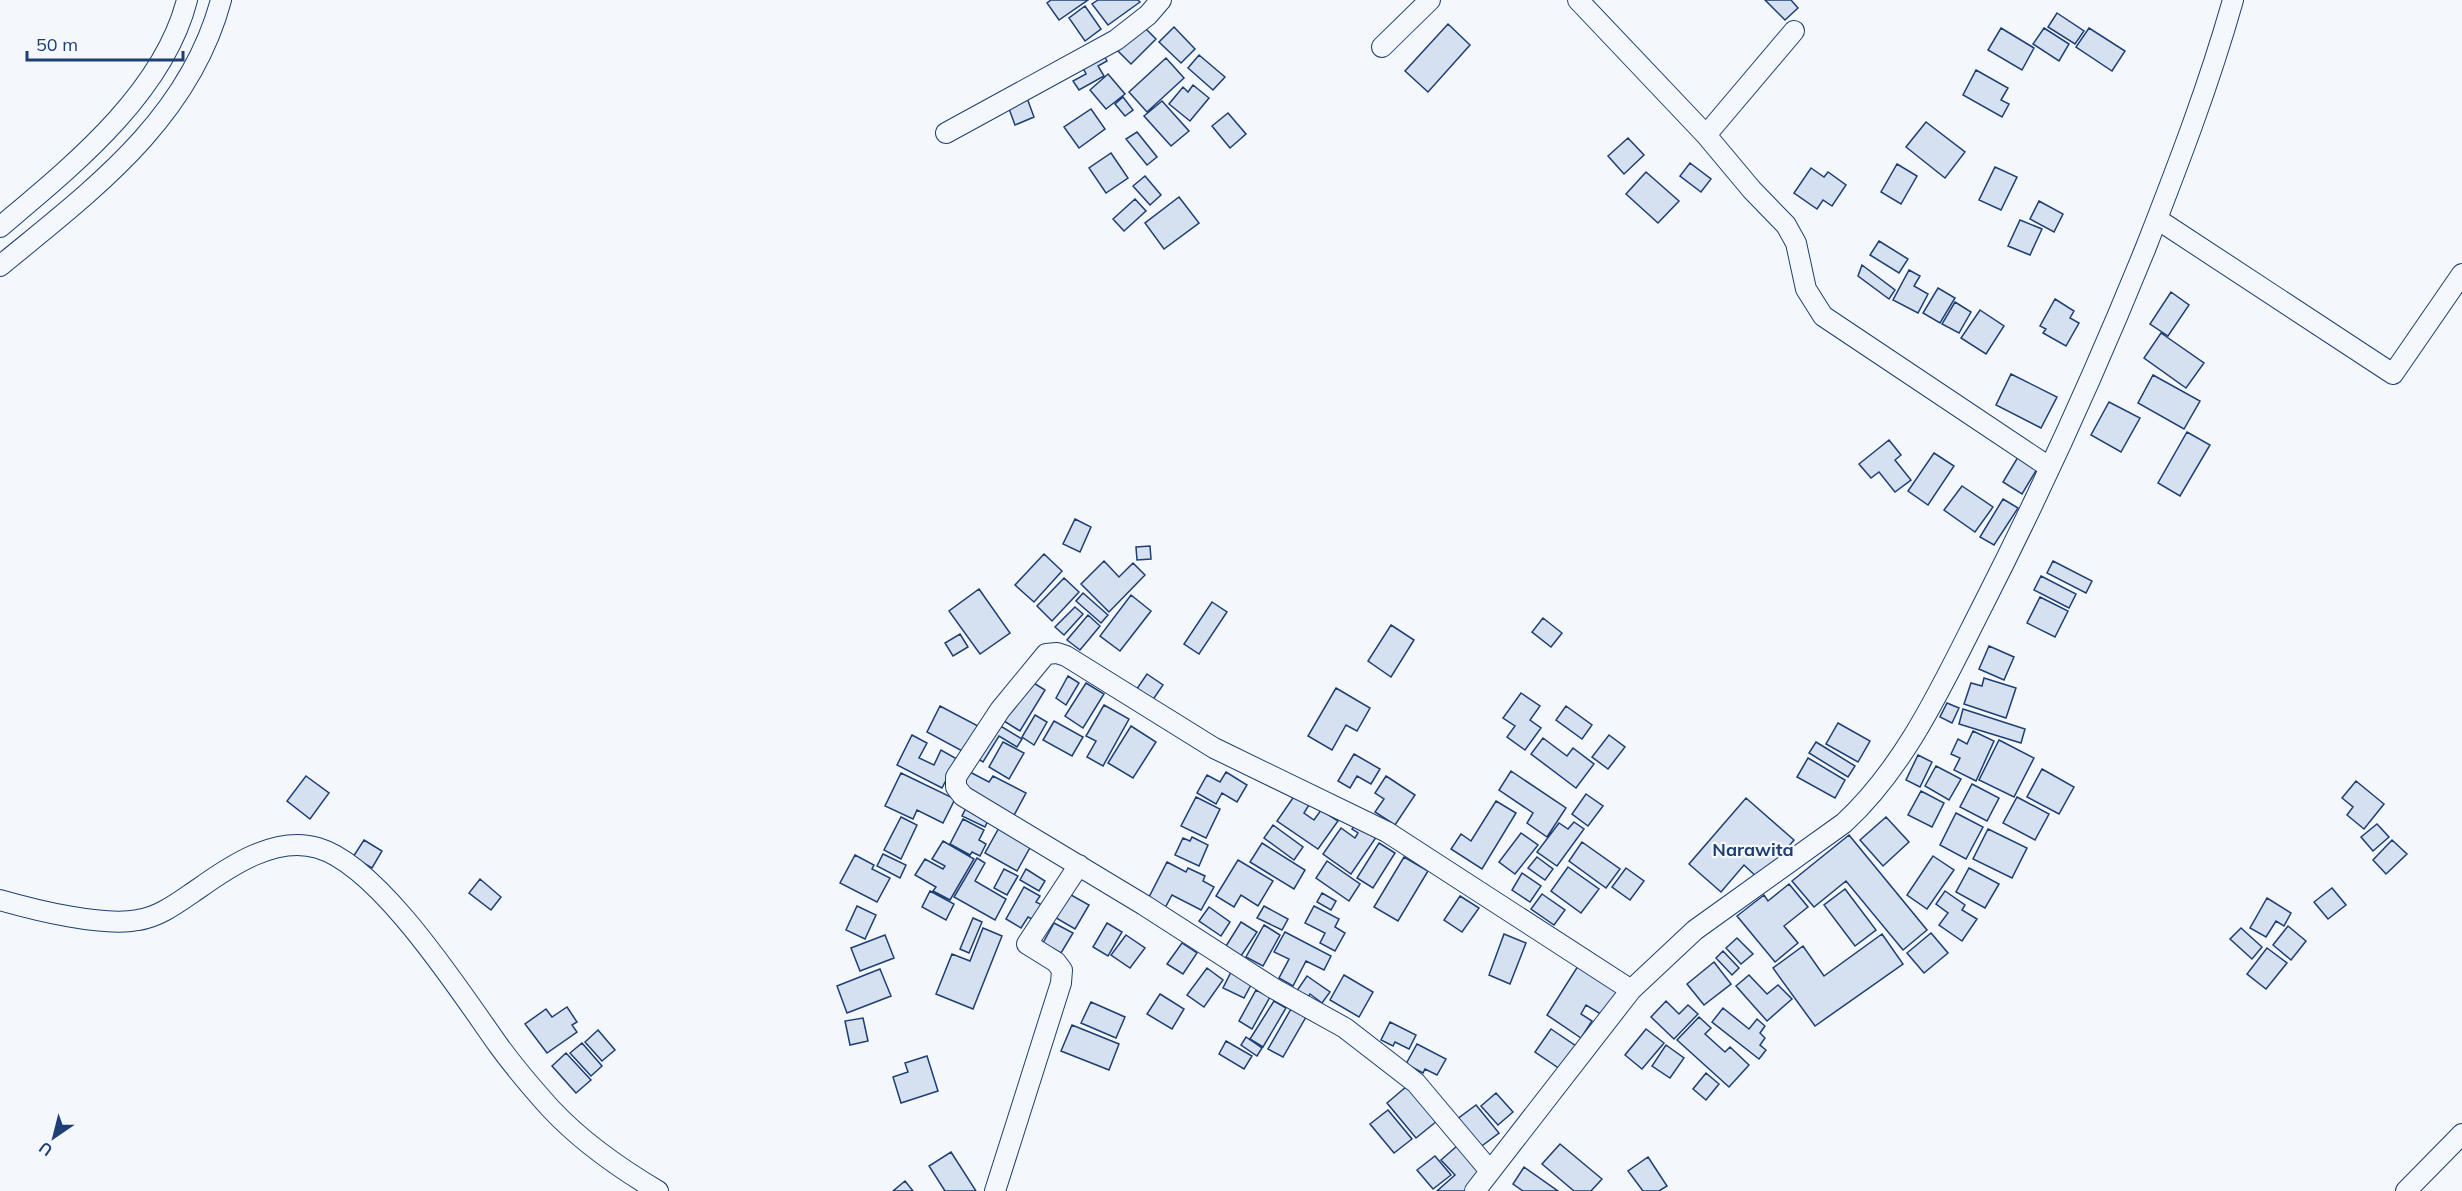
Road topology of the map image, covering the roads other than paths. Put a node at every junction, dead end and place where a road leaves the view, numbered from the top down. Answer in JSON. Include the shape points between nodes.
{"nodes":[{"id":1,"x":187,"y":0,"type":"edge"},
{"id":2,"x":221,"y":0,"type":"edge"},
{"id":3,"x":1161,"y":0,"type":"edge"},
{"id":4,"x":1430,"y":0,"type":"edge"},
{"id":5,"x":1578,"y":0,"type":"edge"},
{"id":6,"x":2234,"y":0,"type":"edge"},
{"id":7,"x":1794,"y":31,"type":"dead end"},
{"id":8,"x":1382,"y":47,"type":"dead end"},
{"id":9,"x":946,"y":133,"type":"dead end"},
{"id":10,"x":1706,"y":135,"type":"junction"},
{"id":11,"x":2157,"y":219,"type":"junction"},
{"id":12,"x":0,"y":228,"type":"edge"},
{"id":13,"x":0,"y":266,"type":"edge"},
{"id":14,"x":2462,"y":274,"type":"edge"},
{"id":15,"x":2049,"y":467,"type":"junction"},
{"id":16,"x":1079,"y":865,"type":"junction"},
{"id":17,"x":0,"y":900,"type":"edge"},
{"id":18,"x":1631,"y":990,"type":"junction"},
{"id":19,"x":2462,"y":1134,"type":"edge"},
{"id":20,"x":1491,"y":1171,"type":"junction"},
{"id":21,"x":658,"y":1191,"type":"edge"},
{"id":22,"x":995,"y":1191,"type":"edge"},
{"id":23,"x":1477,"y":1191,"type":"edge"},
{"id":24,"x":2406,"y":1191,"type":"edge"}],
"edges":[{"from":1,"to":12,"type":"street","via":[[164,57],[130,104],[73,165]]},
{"from":2,"to":13,"type":"street","via":[[202,54],[181,91],[154,126],[121,164]]},
{"from":3,"to":9,"type":"street","via":[[1116,40]]},
{"from":4,"to":8,"type":"street"},
{"from":5,"to":10,"type":"street"},
{"from":6,"to":11,"type":"street","via":[[2195,122]]},
{"from":7,"to":10,"type":"street"},
{"from":10,"to":15,"type":"street","via":[[1786,225],[1796,243],[1806,289],[1823,316]]},
{"from":11,"to":14,"type":"street","via":[[2393,374]]},
{"from":11,"to":15,"type":"street"},
{"from":15,"to":18,"type":"street","via":[[1956,658],[1890,773],[1844,823],[1695,930]]},
{"from":16,"to":18,"type":"street","via":[[963,796],[956,787],[956,777],[1000,710],[1051,652],[1066,656],[1214,748],[1387,832]]},
{"from":16,"to":20,"type":"street","via":[[1273,988],[1345,1028],[1416,1083]]},
{"from":16,"to":22,"type":"street","via":[[1027,944],[1056,962],[1062,970],[1061,983]]},
{"from":17,"to":21,"type":"street","via":[[65,916],[138,921],[178,902],[248,858],[274,848],[318,847],[348,862],[399,912],[551,1109],[609,1160]]},
{"from":18,"to":20,"type":"street"},
{"from":19,"to":24,"type":"street"},
{"from":20,"to":23,"type":"street"}]}
